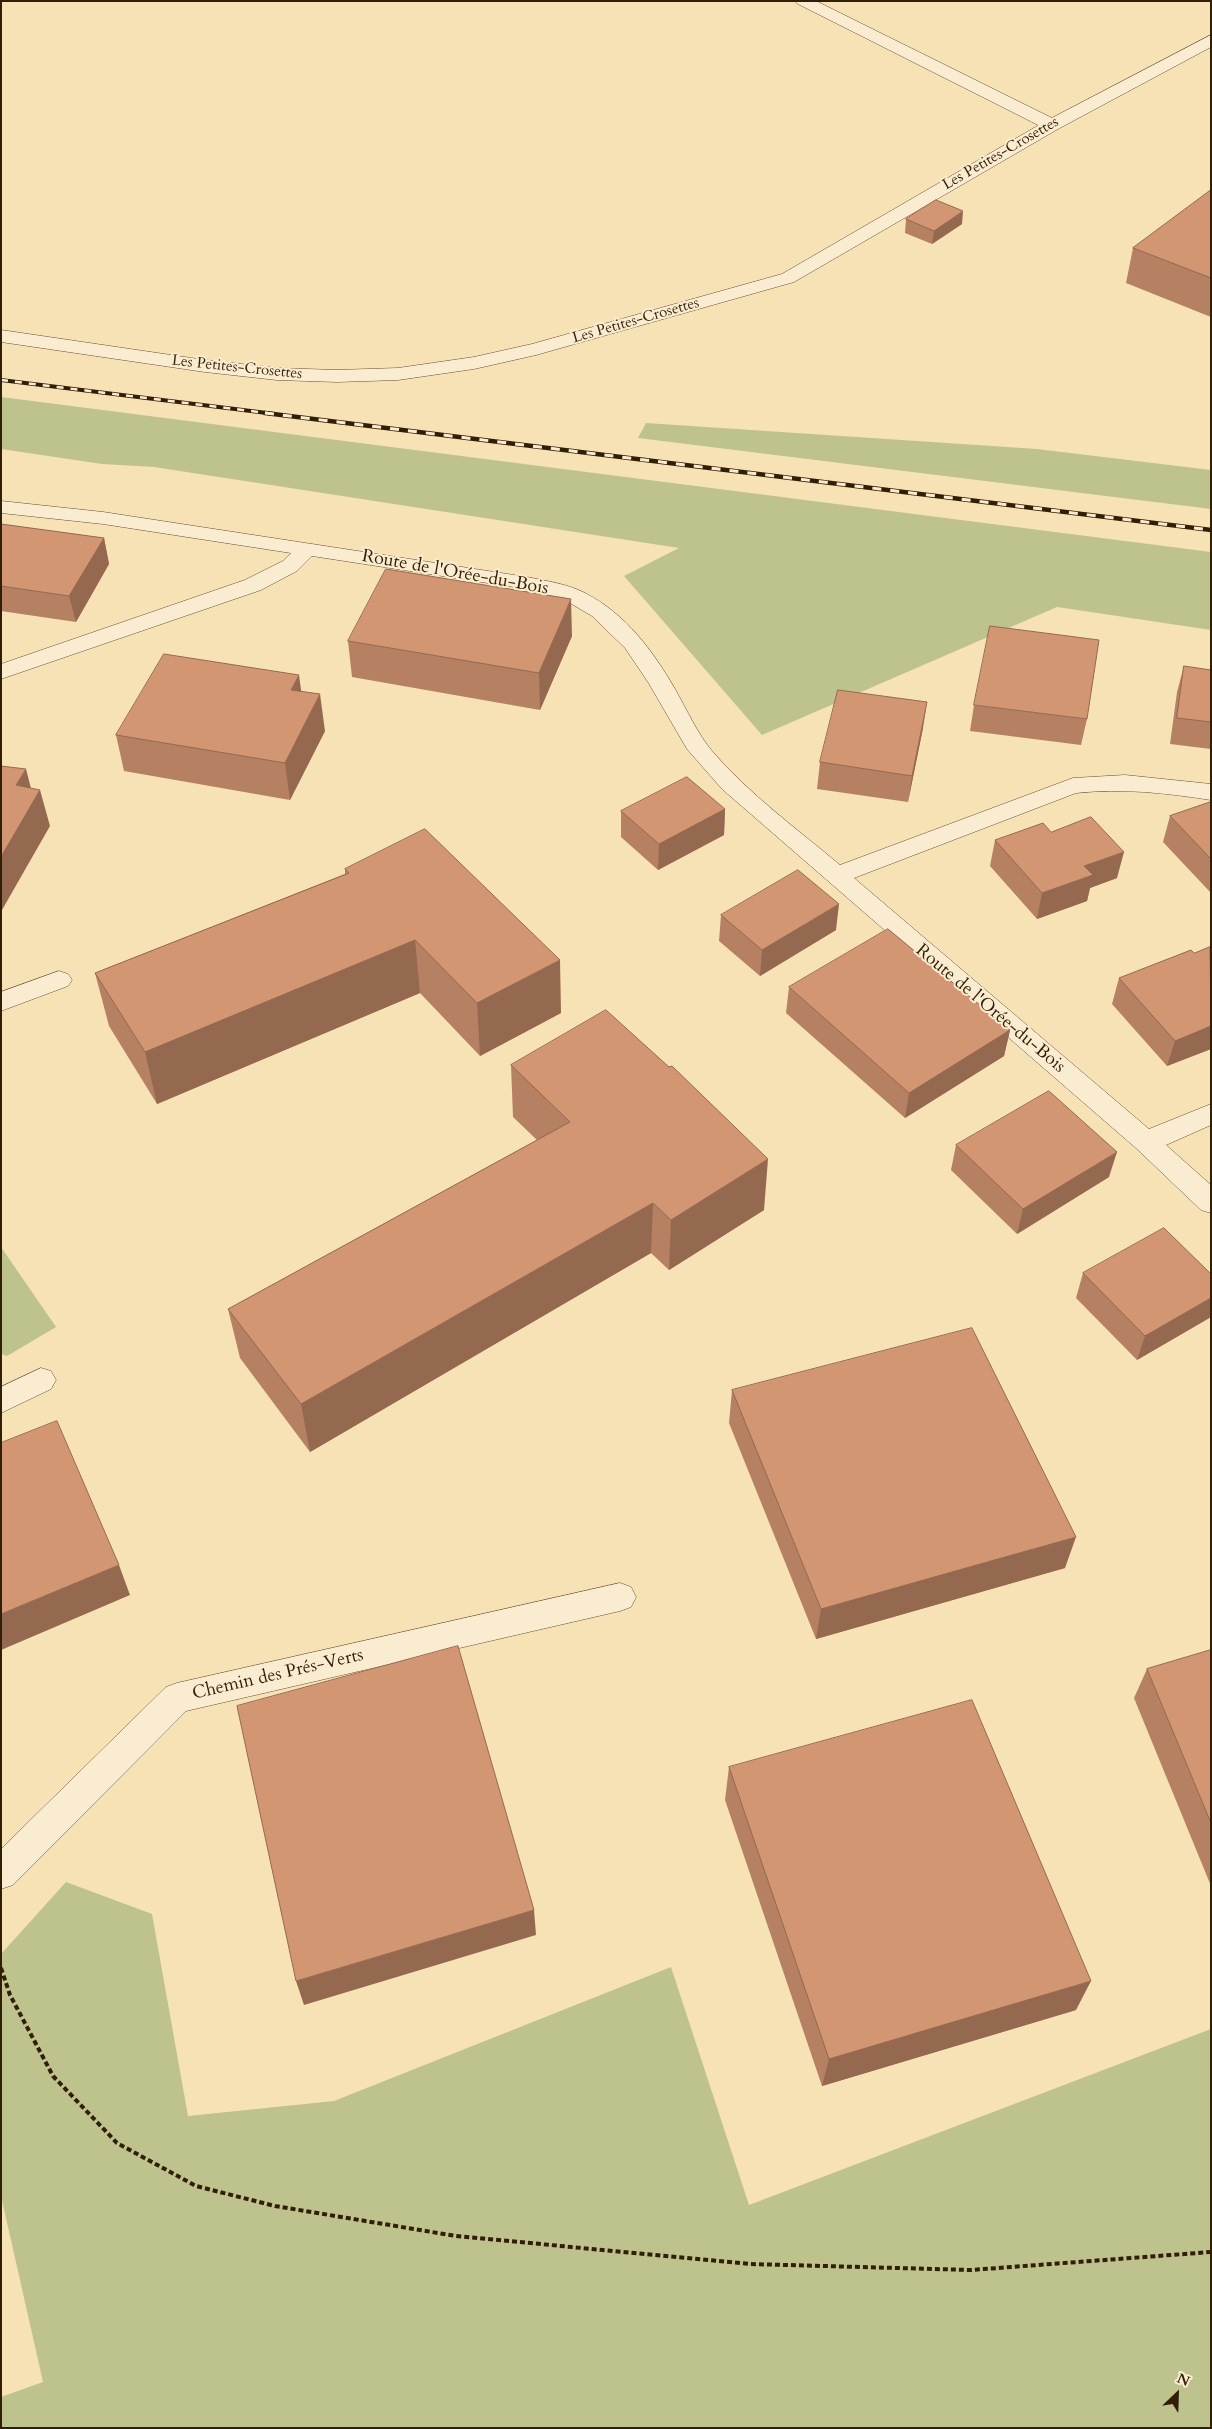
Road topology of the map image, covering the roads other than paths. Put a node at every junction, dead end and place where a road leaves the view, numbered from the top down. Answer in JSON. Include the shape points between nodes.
{"nodes":[{"id":1,"x":803,"y":1,"type":"edge"},
{"id":2,"x":1211,"y":40,"type":"edge"},
{"id":3,"x":1052,"y":125,"type":"junction"},
{"id":4,"x":1,"y":336,"type":"edge"},
{"id":5,"x":1,"y":507,"type":"edge"},
{"id":6,"x":308,"y":549,"type":"junction"},
{"id":7,"x":1,"y":672,"type":"edge"},
{"id":8,"x":1211,"y":792,"type":"edge"},
{"id":9,"x":835,"y":876,"type":"junction"},
{"id":10,"x":59,"y":980,"type":"dead end"},
{"id":11,"x":1,"y":1002,"type":"edge"},
{"id":12,"x":1211,"y":1114,"type":"edge"},
{"id":13,"x":1146,"y":1142,"type":"junction"},
{"id":14,"x":1211,"y":1202,"type":"edge"},
{"id":15,"x":41,"y":1380,"type":"dead end"},
{"id":16,"x":1,"y":1401,"type":"edge"},
{"id":17,"x":620,"y":1597,"type":"dead end"},
{"id":18,"x":1,"y":1873,"type":"edge"}],
"edges":[{"from":1,"to":3,"type":"street"},
{"from":2,"to":3,"type":"street","name":"Les Petites-Crosettes"},
{"from":3,"to":4,"type":"street","name":"Les Petites-Crosettes","via":[[788,278],[536,349],[474,363],[398,374],[277,374]]},
{"from":5,"to":6,"type":"street","name":"Route de l'Orée-du-Bois","via":[[104,518]]},
{"from":6,"to":7,"type":"street","via":[[290,566],[253,585]]},
{"from":6,"to":9,"type":"street","name":"Route de l'Orée-du-Bois","via":[[527,583],[576,598],[596,609],[637,646],[710,764]]},
{"from":8,"to":9,"type":"street","via":[[1129,782],[1073,786]]},
{"from":9,"to":13,"type":"street","name":"Route de l'Orée-du-Bois"},
{"from":10,"to":11,"type":"street"},
{"from":12,"to":13,"type":"street"},
{"from":13,"to":14,"type":"street","name":"Route de l'Orée-du-Bois"},
{"from":15,"to":16,"type":"street"},
{"from":17,"to":18,"type":"street","name":"Chemin des Prés-Verts","via":[[177,1698]]}]}
